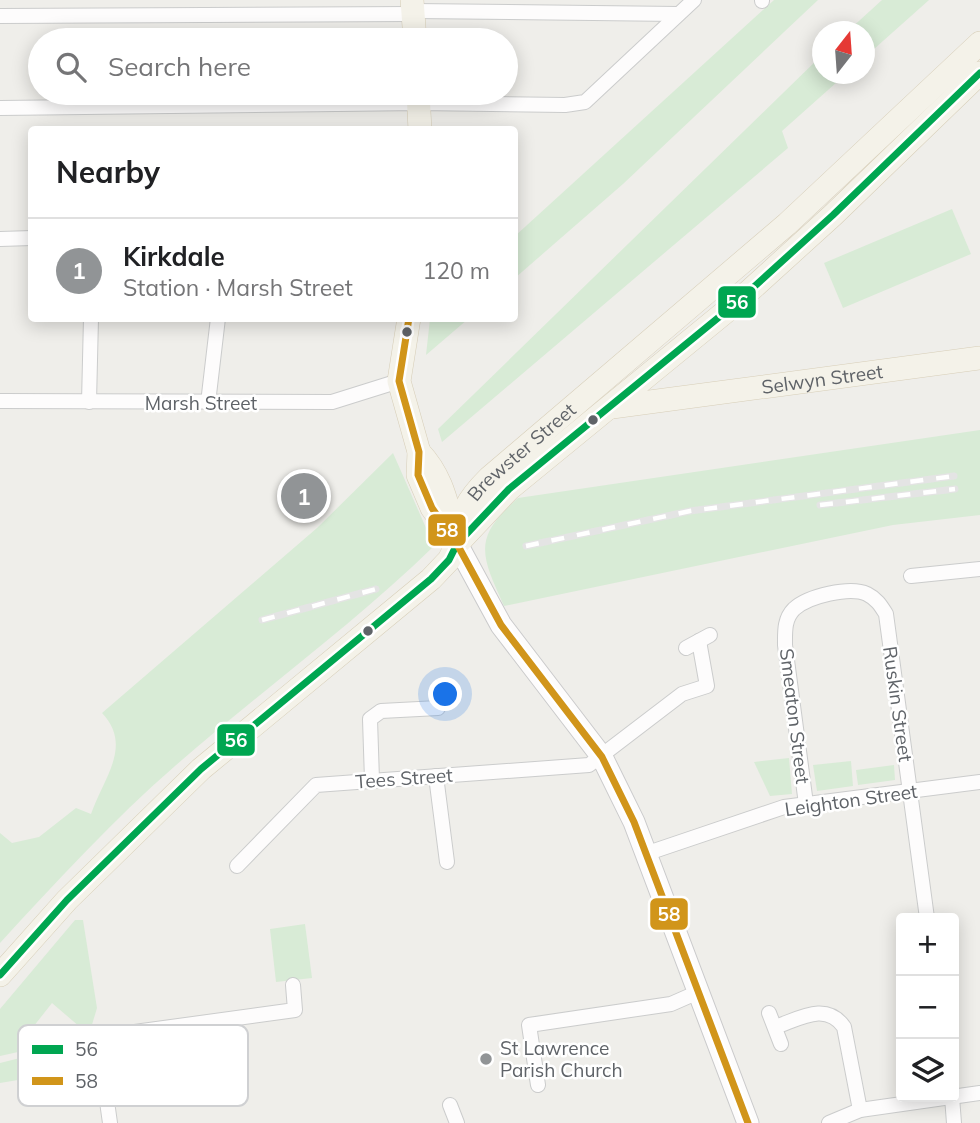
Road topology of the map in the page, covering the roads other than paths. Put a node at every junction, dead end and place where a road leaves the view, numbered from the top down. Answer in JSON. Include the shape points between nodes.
{"nodes":[{"id":1,"x":694,"y":0,"type":"edge"},
{"id":2,"x":413,"y":8,"type":"edge"},
{"id":3,"x":678,"y":14,"type":"junction"},
{"id":4,"x":0,"y":16,"type":"edge"},
{"id":5,"x":414,"y":28,"type":"edge"},
{"id":6,"x":980,"y":43,"type":"edge"},
{"id":7,"x":980,"y":73,"type":"edge"},
{"id":8,"x":125,"y":105,"type":"edge"},
{"id":9,"x":418,"y":105,"type":"edge"},
{"id":10,"x":515,"y":105,"type":"edge"},
{"id":11,"x":0,"y":108,"type":"edge"},
{"id":12,"x":420,"y":126,"type":"edge"},
{"id":13,"x":28,"y":238,"type":"edge"},
{"id":14,"x":0,"y":239,"type":"edge"},
{"id":15,"x":91,"y":322,"type":"edge"},
{"id":16,"x":218,"y":322,"type":"edge"},
{"id":17,"x":408,"y":322,"type":"edge"},
{"id":18,"x":980,"y":358,"type":"edge"},
{"id":19,"x":654,"y":371,"type":"junction"},
{"id":20,"x":399,"y":381,"type":"junction"},
{"id":21,"x":663,"y":399,"type":"junction"},
{"id":22,"x":0,"y":401,"type":"edge"},
{"id":23,"x":89,"y":401,"type":"junction"},
{"id":24,"x":208,"y":403,"type":"junction"},
{"id":25,"x":610,"y":407,"type":"junction"},
{"id":26,"x":426,"y":459,"type":"junction"},
{"id":27,"x":489,"y":478,"type":"junction"},
{"id":28,"x":457,"y":544,"type":"junction"},
{"id":29,"x":980,"y":569,"type":"edge"},
{"id":30,"x":911,"y":576,"type":"dead end"},
{"id":31,"x":886,"y":614,"type":"joint"},
{"id":32,"x":698,"y":641,"type":"dead end"},
{"id":33,"x":438,"y":708,"type":"dead end"},
{"id":34,"x":602,"y":757,"type":"junction"},
{"id":35,"x":436,"y":776,"type":"junction"},
{"id":36,"x":372,"y":780,"type":"junction"},
{"id":37,"x":980,"y":782,"type":"edge"},
{"id":38,"x":911,"y":792,"type":"junction"},
{"id":39,"x":806,"y":804,"type":"junction"},
{"id":40,"x":645,"y":854,"type":"junction"},
{"id":41,"x":447,"y":862,"type":"dead end"},
{"id":42,"x":237,"y":866,"type":"dead end"},
{"id":43,"x":926,"y":913,"type":"edge"},
{"id":44,"x":0,"y":975,"type":"edge"},
{"id":45,"x":293,"y":985,"type":"dead end"},
{"id":46,"x":696,"y":993,"type":"junction"},
{"id":47,"x":769,"y":1013,"type":"dead end"},
{"id":48,"x":186,"y":1025,"type":"edge"},
{"id":49,"x":775,"y":1027,"type":"junction"},
{"id":50,"x":781,"y":1044,"type":"dead end"},
{"id":51,"x":538,"y":1085,"type":"dead end"},
{"id":52,"x":980,"y":1093,"type":"edge"},
{"id":53,"x":959,"y":1096,"type":"edge"},
{"id":54,"x":917,"y":1102,"type":"edge"},
{"id":55,"x":952,"y":1102,"type":"edge"},
{"id":56,"x":450,"y":1105,"type":"dead end"},
{"id":57,"x":860,"y":1110,"type":"junction"},
{"id":58,"x":457,"y":1123,"type":"edge"},
{"id":59,"x":748,"y":1123,"type":"edge"},
{"id":60,"x":829,"y":1123,"type":"edge"},
{"id":61,"x":954,"y":1123,"type":"edge"}],
"edges":[{"from":1,"to":3,"type":"street"},
{"from":2,"to":3,"type":"street"},
{"from":2,"to":4,"type":"street"},
{"from":2,"to":5,"type":"main road"},
{"from":3,"to":10,"type":"street","via":[[585,102]]},
{"from":6,"to":27,"type":"main road","name":"Brewster Street","via":[[797,215]]},
{"from":7,"to":19,"type":"main road","name":"Brewster Street","via":[[833,215]]},
{"from":8,"to":11,"type":"street"},
{"from":9,"to":12,"type":"main road"},
{"from":13,"to":14,"type":"street"},
{"from":15,"to":23,"type":"street"},
{"from":16,"to":24,"type":"street"},
{"from":17,"to":20,"type":"main road"},
{"from":18,"to":21,"type":"main road","name":"Selwyn Street"},
{"from":19,"to":21,"type":"main road","via":[[650,386]]},
{"from":19,"to":25,"type":"main road","name":"Brewster Street"},
{"from":20,"to":24,"type":"street","name":"Marsh Street","via":[[332,402]]},
{"from":20,"to":26,"type":"main road"},
{"from":21,"to":25,"type":"main road","name":"Selwyn Street"},
{"from":22,"to":23,"type":"street","name":"Marsh Street"},
{"from":23,"to":24,"type":"street","name":"Marsh Street"},
{"from":25,"to":28,"type":"main road","name":"Brewster Street","via":[[509,489]]},
{"from":26,"to":27,"type":"main road","via":[[459,480]]},
{"from":26,"to":28,"type":"main road","via":[[418,475],[432,508]]},
{"from":27,"to":28,"type":"main road","name":"Brewster Street","via":[[469,498],[461,514]]},
{"from":28,"to":34,"type":"street","via":[[501,625]]},
{"from":28,"to":44,"type":"main road","via":[[431,579],[201,769],[67,900]]},
{"from":29,"to":30,"type":"street"},
{"from":31,"to":38,"type":"street","name":"Ruskin Street"},
{"from":31,"to":39,"type":"street","name":"Smeaton Street","via":[[877,600],[850,592],[806,601],[786,622],[785,645]]},
{"from":32,"to":34,"type":"street","via":[[707,686],[681,694]]},
{"from":33,"to":36,"type":"street","via":[[380,711],[370,719]]},
{"from":34,"to":35,"type":"street","name":"Tees Street","via":[[589,765]]},
{"from":34,"to":40,"type":"street"},
{"from":35,"to":36,"type":"street","name":"Tees Street"},
{"from":35,"to":41,"type":"street"},
{"from":36,"to":42,"type":"street","name":"Tees Street","via":[[316,785]]},
{"from":37,"to":38,"type":"street","name":"Leighton Street"},
{"from":38,"to":39,"type":"street","name":"Leighton Street"},
{"from":38,"to":43,"type":"street","name":"Ruskin Street"},
{"from":39,"to":40,"type":"street","name":"Leighton Street","via":[[784,807]]},
{"from":40,"to":46,"type":"street"},
{"from":45,"to":48,"type":"street","via":[[295,1010]]},
{"from":46,"to":51,"type":"street","via":[[671,1004],[529,1025]]},
{"from":46,"to":59,"type":"street"},
{"from":47,"to":49,"type":"street"},
{"from":49,"to":50,"type":"street"},
{"from":49,"to":57,"type":"street","via":[[817,1012],[838,1018],[844,1027]]},
{"from":52,"to":53,"type":"street"},
{"from":54,"to":57,"type":"street"},
{"from":55,"to":61,"type":"street"},
{"from":56,"to":58,"type":"street"},
{"from":57,"to":60,"type":"street"}]}
